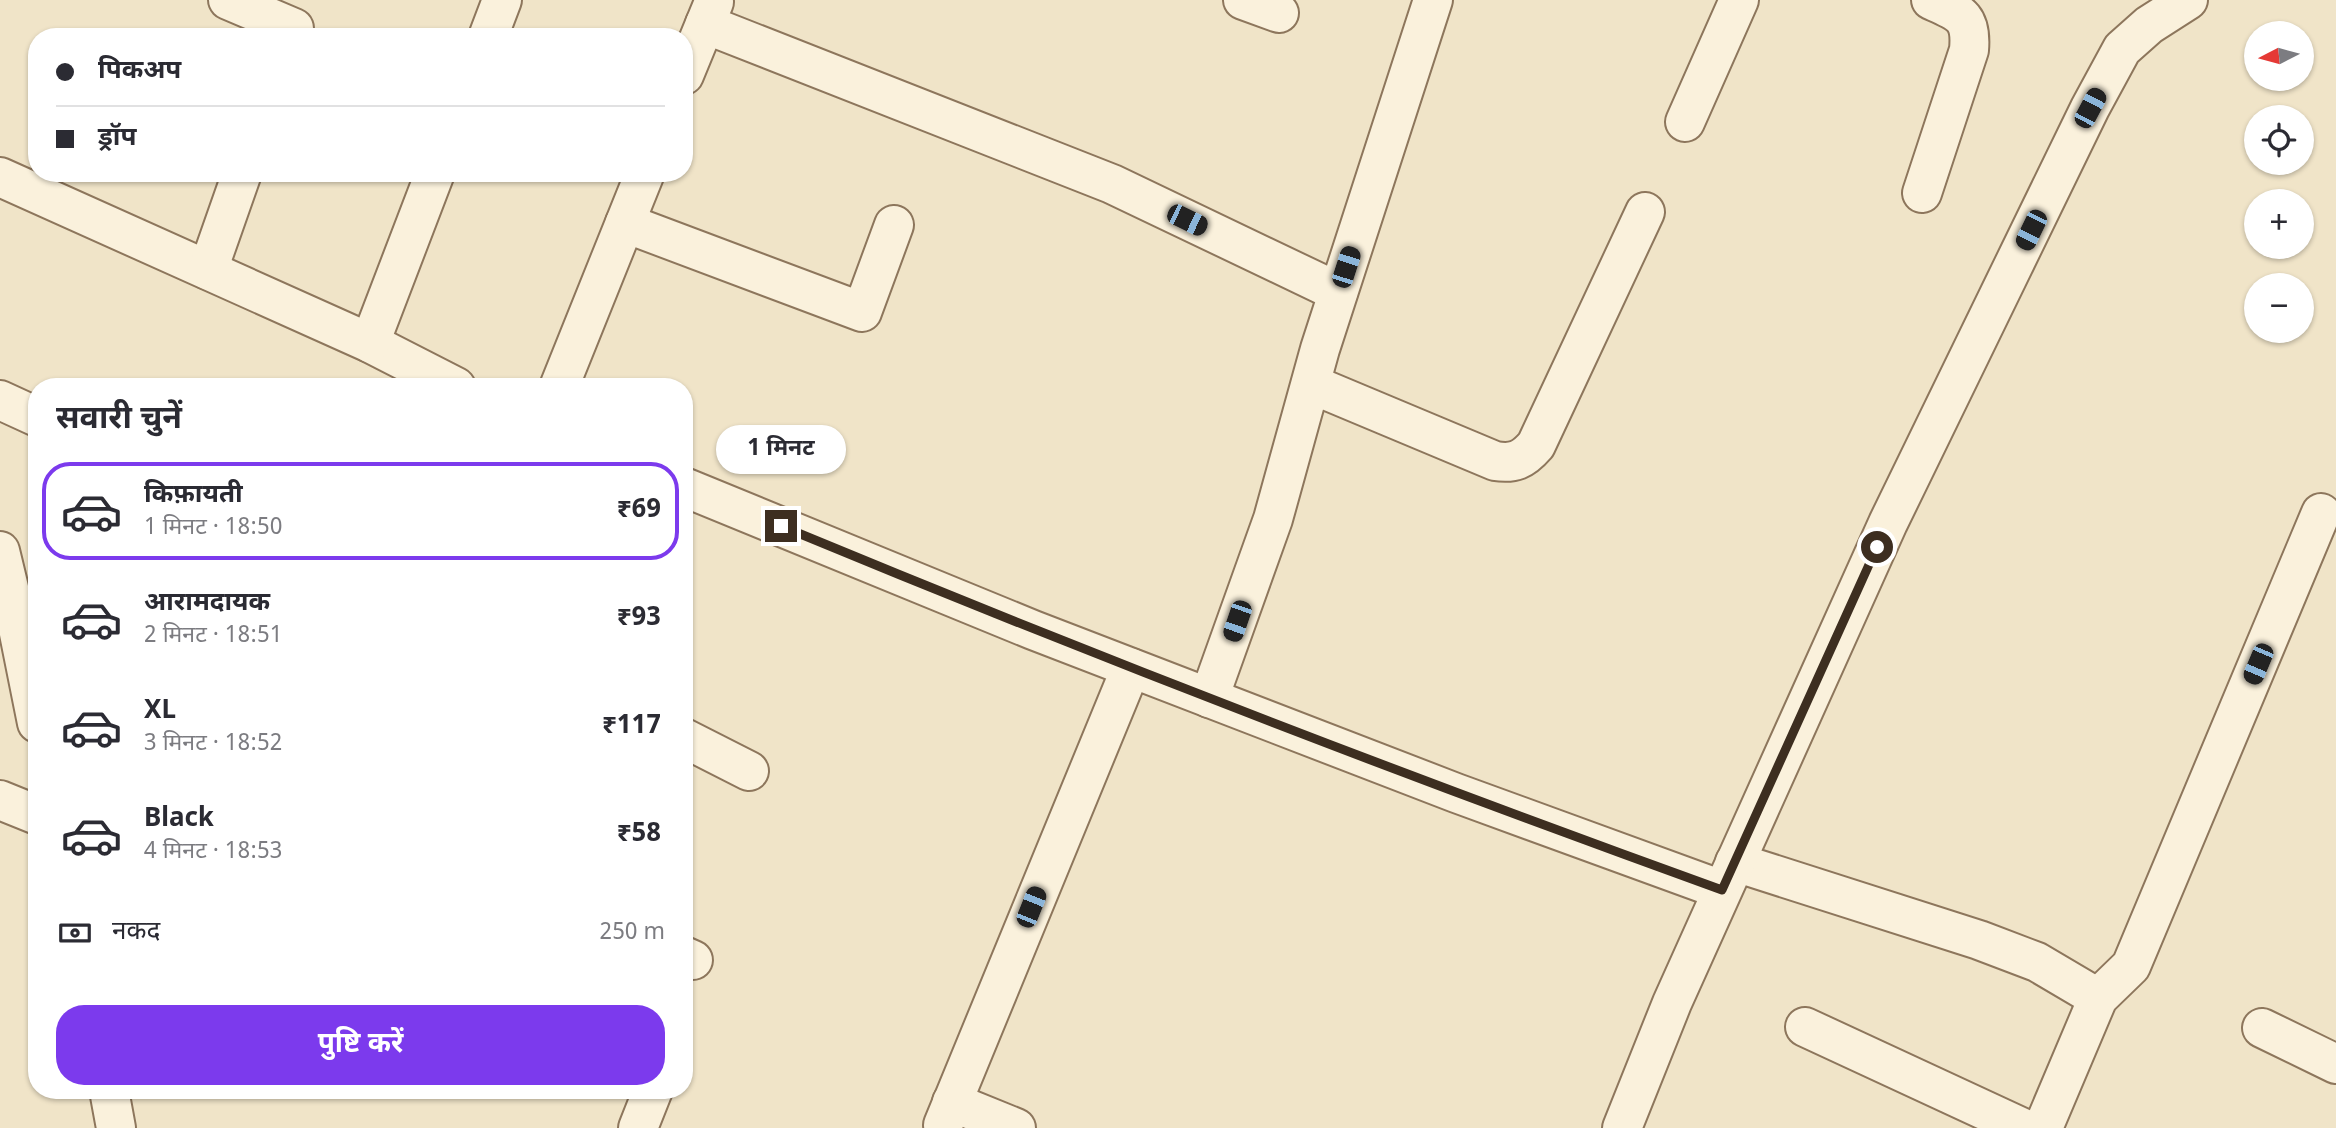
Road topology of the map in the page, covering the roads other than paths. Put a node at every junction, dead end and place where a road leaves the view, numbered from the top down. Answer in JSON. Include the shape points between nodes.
{"nodes":[{"id":1,"x":228,"y":0,"type":"edge"},
{"id":2,"x":502,"y":0,"type":"edge"},
{"id":3,"x":1243,"y":0,"type":"edge"},
{"id":4,"x":1433,"y":0,"type":"edge"},
{"id":5,"x":1739,"y":0,"type":"edge"},
{"id":6,"x":1931,"y":0,"type":"edge"},
{"id":7,"x":2188,"y":0,"type":"edge"},
{"id":8,"x":710,"y":12,"type":"edge"},
{"id":9,"x":1279,"y":13,"type":"dead end"},
{"id":10,"x":296,"y":21,"type":"edge"},
{"id":11,"x":491,"y":28,"type":"edge"},
{"id":12,"x":693,"y":53,"type":"edge"},
{"id":13,"x":1685,"y":122,"type":"dead end"},
{"id":14,"x":0,"y":177,"type":"edge"},
{"id":15,"x":239,"y":182,"type":"edge"},
{"id":16,"x":432,"y":182,"type":"edge"},
{"id":17,"x":641,"y":182,"type":"edge"},
{"id":18,"x":1922,"y":193,"type":"dead end"},
{"id":19,"x":1645,"y":212,"type":"dead end"},
{"id":20,"x":625,"y":223,"type":"junction"},
{"id":21,"x":894,"y":225,"type":"dead end"},
{"id":22,"x":208,"y":270,"type":"junction"},
{"id":23,"x":1338,"y":292,"type":"junction"},
{"id":24,"x":370,"y":343,"type":"junction"},
{"id":25,"x":438,"y":378,"type":"edge"},
{"id":26,"x":563,"y":378,"type":"edge"},
{"id":27,"x":1311,"y":384,"type":"junction"},
{"id":28,"x":0,"y":400,"type":"edge"},
{"id":29,"x":28,"y":413,"type":"edge"},
{"id":30,"x":693,"y":490,"type":"edge"},
{"id":31,"x":2321,"y":513,"type":"dead end"},
{"id":32,"x":0,"y":551,"type":"edge"},
{"id":33,"x":17,"y":614,"type":"edge"},
{"id":34,"x":1131,"y":668,"type":"junction"},
{"id":35,"x":28,"y":674,"type":"edge"},
{"id":36,"x":1209,"y":698,"type":"junction"},
{"id":37,"x":693,"y":743,"type":"edge"},
{"id":38,"x":749,"y":771,"type":"dead end"},
{"id":39,"x":0,"y":800,"type":"edge"},
{"id":40,"x":28,"y":811,"type":"edge"},
{"id":41,"x":1729,"y":876,"type":"junction"},
{"id":42,"x":2098,"y":998,"type":"junction"},
{"id":43,"x":1805,"y":1027,"type":"dead end"},
{"id":44,"x":2262,"y":1028,"type":"dead end"},
{"id":45,"x":2336,"y":1064,"type":"edge"},
{"id":46,"x":111,"y":1099,"type":"edge"},
{"id":47,"x":649,"y":1099,"type":"edge"},
{"id":48,"x":116,"y":1128,"type":"edge"},
{"id":49,"x":638,"y":1128,"type":"edge"},
{"id":50,"x":1016,"y":1128,"type":"edge"},
{"id":51,"x":1622,"y":1128,"type":"edge"},
{"id":52,"x":2023,"y":1128,"type":"edge"},
{"id":53,"x":2043,"y":1128,"type":"edge"}],
"edges":[{"from":1,"to":10,"type":"street"},
{"from":2,"to":11,"type":"street"},
{"from":3,"to":9,"type":"street"},
{"from":4,"to":23,"type":"street"},
{"from":5,"to":13,"type":"street"},
{"from":6,"to":18,"type":"street","via":[[1964,17],[1971,30],[1969,50]]},
{"from":7,"to":41,"type":"street","via":[[2122,49],[2090,108],[1888,523]]},
{"from":8,"to":12,"type":"street"},
{"from":8,"to":23,"type":"street","via":[[1112,184]]},
{"from":14,"to":22,"type":"street"},
{"from":15,"to":22,"type":"street"},
{"from":16,"to":24,"type":"street"},
{"from":17,"to":20,"type":"street"},
{"from":19,"to":27,"type":"street","via":[[1536,445],[1525,458],[1495,461]]},
{"from":20,"to":21,"type":"street","via":[[862,312]]},
{"from":20,"to":26,"type":"street"},
{"from":22,"to":24,"type":"street"},
{"from":23,"to":27,"type":"street"},
{"from":24,"to":25,"type":"street"},
{"from":27,"to":36,"type":"street","via":[[1273,519]]},
{"from":28,"to":29,"type":"street"},
{"from":30,"to":34,"type":"street"},
{"from":31,"to":42,"type":"street","via":[[2131,966]]},
{"from":32,"to":33,"type":"street"},
{"from":33,"to":35,"type":"street"},
{"from":34,"to":36,"type":"street"},
{"from":34,"to":50,"type":"street","via":[[947,1114]]},
{"from":36,"to":41,"type":"street","via":[[1456,793]]},
{"from":37,"to":38,"type":"street"},
{"from":39,"to":40,"type":"street"},
{"from":41,"to":42,"type":"street","via":[[1979,940],[2037,962]]},
{"from":41,"to":51,"type":"street"},
{"from":42,"to":53,"type":"street"},
{"from":43,"to":52,"type":"street"},
{"from":44,"to":45,"type":"street"},
{"from":46,"to":48,"type":"street"},
{"from":47,"to":49,"type":"street"}]}
